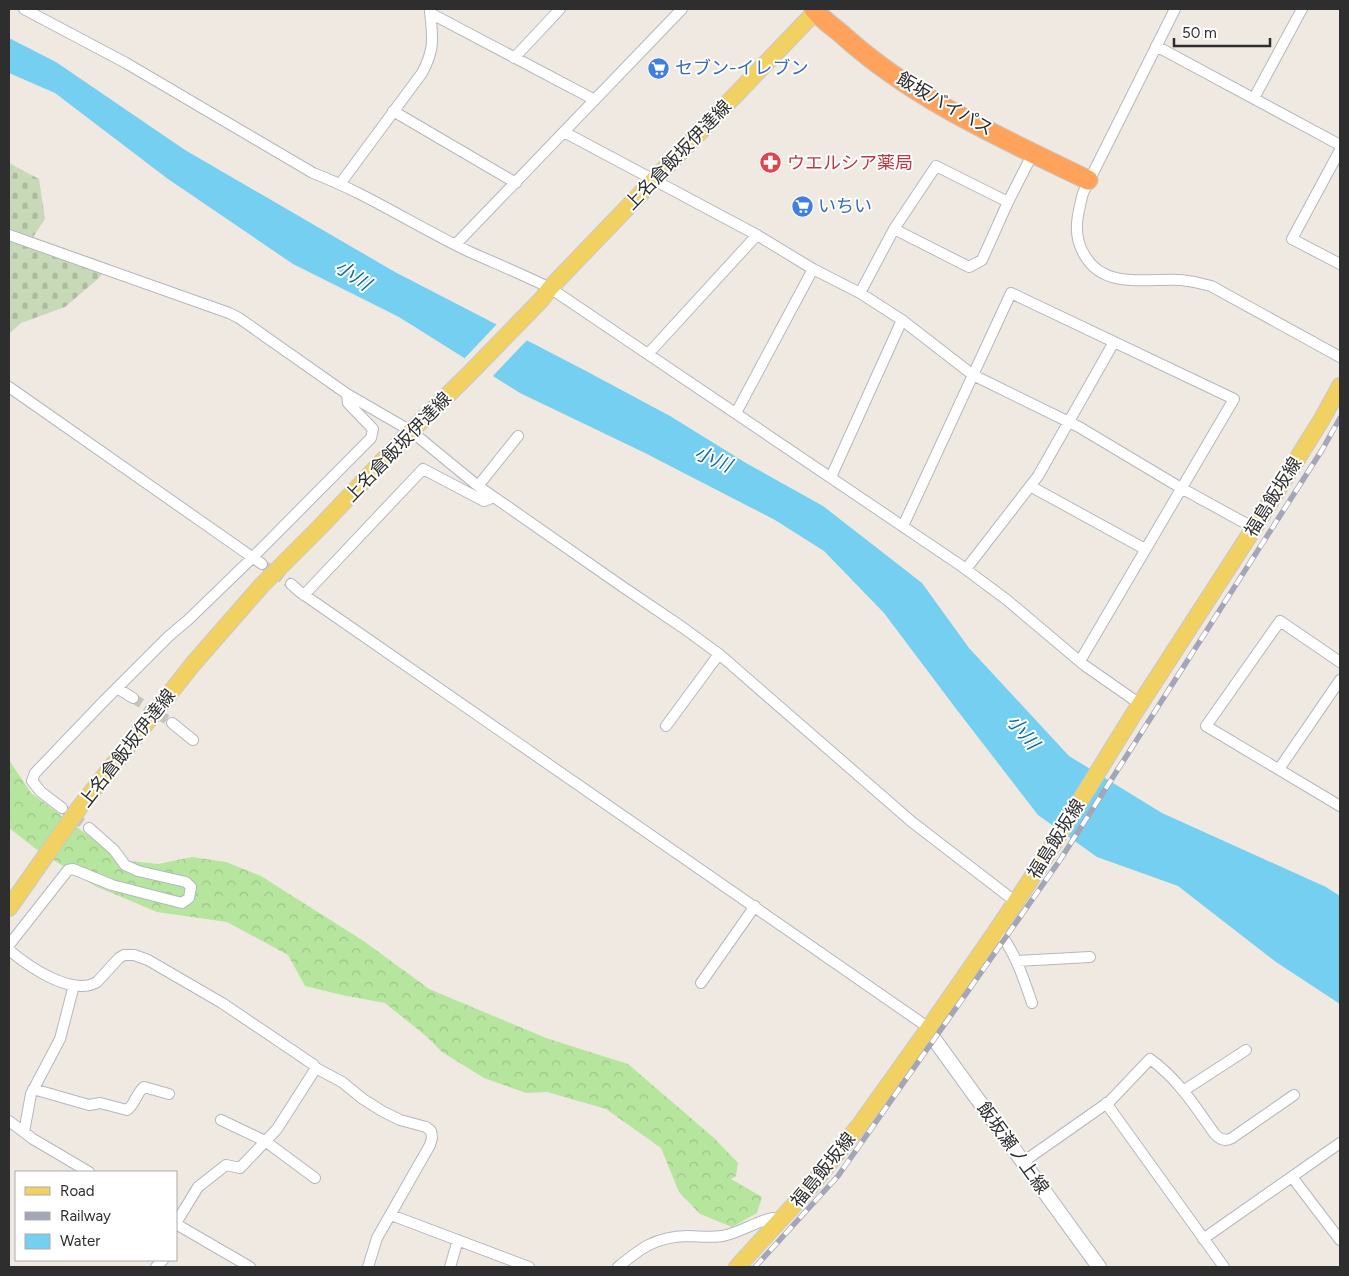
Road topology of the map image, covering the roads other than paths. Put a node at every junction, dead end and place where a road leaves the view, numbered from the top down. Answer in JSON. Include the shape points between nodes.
{"nodes":[{"id":1,"x":24,"y":9,"type":"edge"},
{"id":2,"x":560,"y":9,"type":"edge"},
{"id":3,"x":682,"y":9,"type":"edge"},
{"id":4,"x":1175,"y":9,"type":"edge"},
{"id":5,"x":1302,"y":9,"type":"edge"},
{"id":6,"x":815,"y":10,"type":"edge"},
{"id":7,"x":430,"y":11,"type":"edge"},
{"id":8,"x":1156,"y":46,"type":"junction"},
{"id":9,"x":514,"y":58,"type":"junction"},
{"id":10,"x":1254,"y":98,"type":"junction"},
{"id":11,"x":595,"y":100,"type":"junction"},
{"id":12,"x":393,"y":111,"type":"junction"},
{"id":13,"x":564,"y":132,"type":"junction"},
{"id":14,"x":1340,"y":145,"type":"edge"},
{"id":15,"x":1340,"y":150,"type":"edge"},
{"id":16,"x":1033,"y":153,"type":"junction"},
{"id":17,"x":654,"y":180,"type":"junction"},
{"id":18,"x":1088,"y":180,"type":"junction"},
{"id":19,"x":516,"y":183,"type":"junction"},
{"id":20,"x":340,"y":184,"type":"junction"},
{"id":21,"x":1008,"y":202,"type":"junction"},
{"id":22,"x":894,"y":229,"type":"junction"},
{"id":23,"x":9,"y":235,"type":"edge"},
{"id":24,"x":757,"y":235,"type":"junction"},
{"id":25,"x":456,"y":244,"type":"junction"},
{"id":26,"x":1340,"y":264,"type":"edge"},
{"id":27,"x":813,"y":269,"type":"junction"},
{"id":28,"x":860,"y":292,"type":"junction"},
{"id":29,"x":546,"y":293,"type":"junction"},
{"id":30,"x":902,"y":320,"type":"junction"},
{"id":31,"x":1114,"y":342,"type":"junction"},
{"id":32,"x":648,"y":354,"type":"junction"},
{"id":33,"x":1340,"y":357,"type":"edge"},
{"id":34,"x":973,"y":375,"type":"junction"},
{"id":35,"x":1340,"y":386,"type":"edge"},
{"id":36,"x":9,"y":387,"type":"edge"},
{"id":37,"x":347,"y":394,"type":"junction"},
{"id":38,"x":736,"y":413,"type":"junction"},
{"id":39,"x":1068,"y":422,"type":"junction"},
{"id":40,"x":411,"y":431,"type":"junction"},
{"id":41,"x":518,"y":436,"type":"dead end"},
{"id":42,"x":831,"y":477,"type":"junction"},
{"id":43,"x":478,"y":486,"type":"junction"},
{"id":44,"x":1030,"y":486,"type":"junction"},
{"id":45,"x":1181,"y":488,"type":"junction"},
{"id":46,"x":494,"y":497,"type":"junction"},
{"id":47,"x":903,"y":526,"type":"junction"},
{"id":48,"x":1254,"y":528,"type":"junction"},
{"id":49,"x":1145,"y":549,"type":"junction"},
{"id":50,"x":253,"y":558,"type":"junction"},
{"id":51,"x":262,"y":564,"type":"tunnel mouth"},
{"id":52,"x":966,"y":569,"type":"junction"},
{"id":53,"x":291,"y":584,"type":"tunnel mouth"},
{"id":54,"x":304,"y":595,"type":"junction"},
{"id":55,"x":719,"y":654,"type":"junction"},
{"id":56,"x":1080,"y":661,"type":"junction"},
{"id":57,"x":1340,"y":662,"type":"edge"},
{"id":58,"x":1340,"y":680,"type":"edge"},
{"id":59,"x":117,"y":688,"type":"junction"},
{"id":60,"x":133,"y":698,"type":"tunnel mouth"},
{"id":61,"x":1137,"y":710,"type":"junction"},
{"id":62,"x":172,"y":723,"type":"tunnel mouth"},
{"id":63,"x":666,"y":726,"type":"dead end"},
{"id":64,"x":193,"y":740,"type":"dead end"},
{"id":65,"x":1280,"y":770,"type":"junction"},
{"id":66,"x":1340,"y":805,"type":"edge"},
{"id":67,"x":62,"y":808,"type":"tunnel mouth"},
{"id":68,"x":89,"y":828,"type":"tunnel mouth"},
{"id":69,"x":1016,"y":902,"type":"junction"},
{"id":70,"x":755,"y":906,"type":"junction"},
{"id":71,"x":9,"y":908,"type":"edge"},
{"id":72,"x":997,"y":930,"type":"junction"},
{"id":73,"x":9,"y":945,"type":"edge"},
{"id":74,"x":9,"y":950,"type":"edge"},
{"id":75,"x":1090,"y":957,"type":"dead end"},
{"id":76,"x":1017,"y":962,"type":"junction"},
{"id":77,"x":701,"y":984,"type":"dead end"},
{"id":78,"x":74,"y":985,"type":"junction"},
{"id":79,"x":1032,"y":1003,"type":"dead end"},
{"id":80,"x":929,"y":1028,"type":"junction"},
{"id":81,"x":1246,"y":1050,"type":"dead end"},
{"id":82,"x":316,"y":1068,"type":"junction"},
{"id":83,"x":33,"y":1089,"type":"junction"},
{"id":84,"x":1183,"y":1091,"type":"junction"},
{"id":85,"x":169,"y":1094,"type":"dead end"},
{"id":86,"x":1294,"y":1095,"type":"dead end"},
{"id":87,"x":1106,"y":1104,"type":"junction"},
{"id":88,"x":222,"y":1120,"type":"dead end"},
{"id":89,"x":9,"y":1121,"type":"edge"},
{"id":90,"x":24,"y":1132,"type":"junction"},
{"id":91,"x":265,"y":1141,"type":"junction"},
{"id":92,"x":1340,"y":1143,"type":"edge"},
{"id":93,"x":1023,"y":1162,"type":"junction"},
{"id":94,"x":87,"y":1171,"type":"edge"},
{"id":95,"x":1292,"y":1177,"type":"junction"},
{"id":96,"x":315,"y":1178,"type":"dead end"},
{"id":97,"x":390,"y":1215,"type":"junction"},
{"id":98,"x":178,"y":1221,"type":"edge"},
{"id":99,"x":778,"y":1224,"type":"junction"},
{"id":100,"x":178,"y":1225,"type":"edge"},
{"id":101,"x":1203,"y":1239,"type":"junction"},
{"id":102,"x":458,"y":1240,"type":"junction"},
{"id":103,"x":1340,"y":1240,"type":"edge"},
{"id":104,"x":250,"y":1267,"type":"edge"},
{"id":105,"x":368,"y":1267,"type":"edge"},
{"id":106,"x":450,"y":1267,"type":"edge"},
{"id":107,"x":529,"y":1267,"type":"edge"},
{"id":108,"x":618,"y":1267,"type":"edge"},
{"id":109,"x":737,"y":1267,"type":"edge"},
{"id":110,"x":1099,"y":1267,"type":"edge"},
{"id":111,"x":1224,"y":1267,"type":"edge"}],
"edges":[{"from":1,"to":20,"type":"street","via":[[126,63],[313,173]]},
{"from":2,"to":9,"type":"street"},
{"from":3,"to":11,"type":"street"},
{"from":4,"to":8,"type":"street"},
{"from":5,"to":10,"type":"street"},
{"from":6,"to":16,"type":"highway","name":"飯坂バイパス","via":[[865,55],[923,95]]},
{"from":6,"to":17,"type":"main road","name":"上名倉飯坂伊達線"},
{"from":7,"to":9,"type":"street"},
{"from":7,"to":12,"type":"street","via":[[433,46],[429,60]]},
{"from":8,"to":10,"type":"street"},
{"from":8,"to":18,"type":"street"},
{"from":9,"to":11,"type":"street"},
{"from":10,"to":14,"type":"street"},
{"from":11,"to":13,"type":"street"},
{"from":12,"to":19,"type":"street"},
{"from":12,"to":20,"type":"street"},
{"from":13,"to":17,"type":"street"},
{"from":13,"to":19,"type":"street"},
{"from":15,"to":26,"type":"street","via":[[1292,238]]},
{"from":16,"to":18,"type":"highway","name":"飯坂バイパス"},
{"from":16,"to":21,"type":"street"},
{"from":17,"to":24,"type":"street"},
{"from":17,"to":29,"type":"main road","name":"上名倉飯坂伊達線"},
{"from":18,"to":33,"type":"street","via":[[1077,213],[1076,232],[1085,256],[1101,273],[1117,279],[1180,280],[1211,286]]},
{"from":19,"to":25,"type":"street"},
{"from":20,"to":25,"type":"street"},
{"from":21,"to":22,"type":"street","via":[[936,166]]},
{"from":21,"to":22,"type":"street","via":[[982,260],[969,267]]},
{"from":22,"to":28,"type":"street"},
{"from":23,"to":37,"type":"street","via":[[229,313]]},
{"from":24,"to":27,"type":"street"},
{"from":24,"to":32,"type":"street"},
{"from":25,"to":29,"type":"street"},
{"from":27,"to":28,"type":"street"},
{"from":27,"to":38,"type":"street"},
{"from":28,"to":30,"type":"street"},
{"from":29,"to":32,"type":"street"},
{"from":29,"to":40,"type":"main road","name":"上名倉飯坂伊達線"},
{"from":30,"to":34,"type":"street"},
{"from":30,"to":42,"type":"street"},
{"from":31,"to":34,"type":"street","via":[[1011,293]]},
{"from":31,"to":39,"type":"street"},
{"from":31,"to":45,"type":"street","via":[[1234,398]]},
{"from":32,"to":38,"type":"street"},
{"from":34,"to":39,"type":"street"},
{"from":34,"to":47,"type":"street"},
{"from":35,"to":48,"type":"main road","name":"福島飯坂線"},
{"from":36,"to":50,"type":"street"},
{"from":37,"to":40,"type":"street"},
{"from":37,"to":50,"type":"street","via":[[348,403],[374,429],[371,438]]},
{"from":38,"to":42,"type":"street"},
{"from":39,"to":44,"type":"street"},
{"from":39,"to":45,"type":"street"},
{"from":40,"to":43,"type":"street"},
{"from":40,"to":71,"type":"main road","name":"上名倉飯坂伊達線","via":[[262,585],[193,664],[78,808]]},
{"from":41,"to":43,"type":"street"},
{"from":42,"to":47,"type":"street"},
{"from":43,"to":46,"type":"street"},
{"from":44,"to":49,"type":"street"},
{"from":44,"to":52,"type":"street"},
{"from":45,"to":48,"type":"street"},
{"from":45,"to":49,"type":"street"},
{"from":46,"to":54,"type":"street","via":[[484,501],[423,469]]},
{"from":46,"to":55,"type":"street"},
{"from":47,"to":52,"type":"street"},
{"from":48,"to":61,"type":"main road","name":"福島飯坂線"},
{"from":49,"to":56,"type":"street"},
{"from":50,"to":51,"type":"street"},
{"from":50,"to":59,"type":"street"},
{"from":52,"to":56,"type":"street"},
{"from":53,"to":54,"type":"street"},
{"from":54,"to":70,"type":"street"},
{"from":55,"to":63,"type":"street"},
{"from":55,"to":69,"type":"street","via":[[912,822]]},
{"from":56,"to":61,"type":"street"},
{"from":57,"to":65,"type":"street","via":[[1280,621],[1206,726]]},
{"from":58,"to":65,"type":"street"},
{"from":59,"to":60,"type":"street"},
{"from":59,"to":67,"type":"street","via":[[32,780],[41,792]]},
{"from":61,"to":69,"type":"main road","name":"福島飯坂線"},
{"from":62,"to":64,"type":"street"},
{"from":65,"to":66,"type":"street"},
{"from":68,"to":73,"type":"street","via":[[114,850],[125,865],[186,882],[191,887],[189,898],[182,903],[68,870]]},
{"from":69,"to":72,"type":"main road","name":"福島飯坂線"},
{"from":70,"to":77,"type":"street"},
{"from":70,"to":80,"type":"street"},
{"from":72,"to":76,"type":"street"},
{"from":72,"to":80,"type":"main road","name":"福島飯坂線"},
{"from":74,"to":78,"type":"street","via":[[55,980]]},
{"from":75,"to":76,"type":"street"},
{"from":76,"to":79,"type":"street"},
{"from":78,"to":82,"type":"street","via":[[93,985],[119,958],[134,955],[222,1003]]},
{"from":78,"to":83,"type":"street","via":[[60,1039]]},
{"from":80,"to":93,"type":"main road","name":"飯坂瀬ノ上線","via":[[934,1040]]},
{"from":80,"to":99,"type":"main road","name":"福島飯坂線","via":[[859,1126]]},
{"from":81,"to":84,"type":"street"},
{"from":82,"to":91,"type":"street","via":[[277,1130]]},
{"from":82,"to":97,"type":"street","via":[[382,1111],[431,1131],[430,1145]]},
{"from":83,"to":85,"type":"street","via":[[89,1106],[100,1103],[127,1110],[144,1087]]},
{"from":83,"to":90,"type":"street"},
{"from":84,"to":86,"type":"street","via":[[1217,1137],[1224,1140],[1232,1138]]},
{"from":84,"to":87,"type":"street","via":[[1164,1068],[1150,1059]]},
{"from":87,"to":93,"type":"street"},
{"from":87,"to":101,"type":"street"},
{"from":88,"to":91,"type":"street"},
{"from":89,"to":90,"type":"street"},
{"from":90,"to":94,"type":"street"},
{"from":91,"to":96,"type":"street"},
{"from":91,"to":98,"type":"street","via":[[240,1168],[226,1165],[198,1187]]},
{"from":92,"to":95,"type":"street"},
{"from":93,"to":110,"type":"main road","name":"飯坂瀬ノ上線"},
{"from":95,"to":101,"type":"street"},
{"from":95,"to":103,"type":"street"},
{"from":97,"to":102,"type":"street"},
{"from":97,"to":105,"type":"street"},
{"from":99,"to":108,"type":"street","via":[[773,1218],[722,1236],[665,1238],[641,1248]]},
{"from":99,"to":109,"type":"main road","name":"福島飯坂線"},
{"from":100,"to":104,"type":"street"},
{"from":101,"to":111,"type":"street"},
{"from":102,"to":106,"type":"street"},
{"from":102,"to":107,"type":"street"}]}
